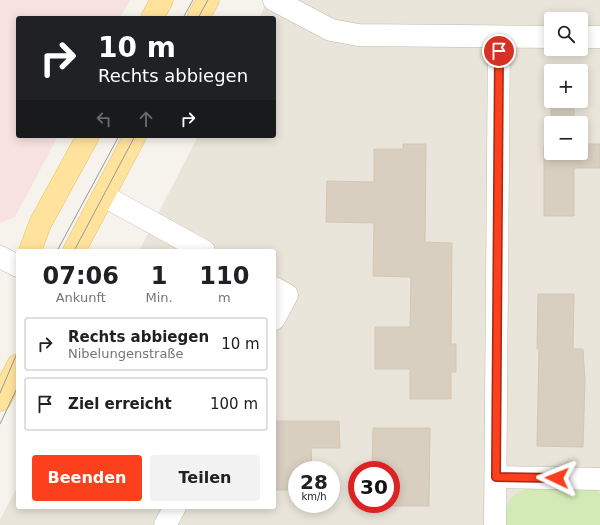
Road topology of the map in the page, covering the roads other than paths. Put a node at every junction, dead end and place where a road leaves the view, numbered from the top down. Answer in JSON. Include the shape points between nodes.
{"nodes":[{"id":1,"x":162,"y":0,"type":"edge"},
{"id":2,"x":208,"y":0,"type":"edge"},
{"id":3,"x":274,"y":0,"type":"edge"},
{"id":4,"x":153,"y":16,"type":"edge"},
{"id":5,"x":199,"y":16,"type":"edge"},
{"id":6,"x":499,"y":37,"type":"junction"},
{"id":7,"x":544,"y":37,"type":"edge"},
{"id":8,"x":588,"y":37,"type":"edge"},
{"id":9,"x":600,"y":37,"type":"edge"},
{"id":10,"x":87,"y":138,"type":"edge"},
{"id":11,"x":134,"y":138,"type":"edge"},
{"id":12,"x":104,"y":196,"type":"junction"},
{"id":13,"x":31,"y":249,"type":"edge"},
{"id":14,"x":75,"y":249,"type":"edge"},
{"id":15,"x":200,"y":249,"type":"edge"},
{"id":16,"x":0,"y":257,"type":"edge"},
{"id":17,"x":16,"y":265,"type":"edge"},
{"id":18,"x":276,"y":289,"type":"edge"},
{"id":19,"x":276,"y":316,"type":"edge"},
{"id":20,"x":16,"y":369,"type":"edge"},
{"id":21,"x":0,"y":400,"type":"edge"},
{"id":22,"x":496,"y":477,"type":"junction"},
{"id":23,"x":600,"y":479,"type":"edge"},
{"id":24,"x":174,"y":509,"type":"edge"},
{"id":25,"x":165,"y":525,"type":"edge"},
{"id":26,"x":495,"y":525,"type":"edge"}],
"edges":[{"from":1,"to":4,"type":"main road"},
{"from":2,"to":5,"type":"main road"},
{"from":3,"to":6,"type":"street","via":[[331,30],[351,34]]},
{"from":6,"to":7,"type":"street"},
{"from":6,"to":22,"type":"street"},
{"from":8,"to":9,"type":"street"},
{"from":10,"to":13,"type":"main road","via":[[40,224]]},
{"from":11,"to":12,"type":"main road"},
{"from":12,"to":14,"type":"main road"},
{"from":12,"to":15,"type":"street"},
{"from":16,"to":17,"type":"street"},
{"from":18,"to":19,"type":"street","via":[[287,295]]},
{"from":20,"to":21,"type":"main road"},
{"from":22,"to":23,"type":"street"},
{"from":22,"to":26,"type":"street"},
{"from":24,"to":25,"type":"street"}]}
